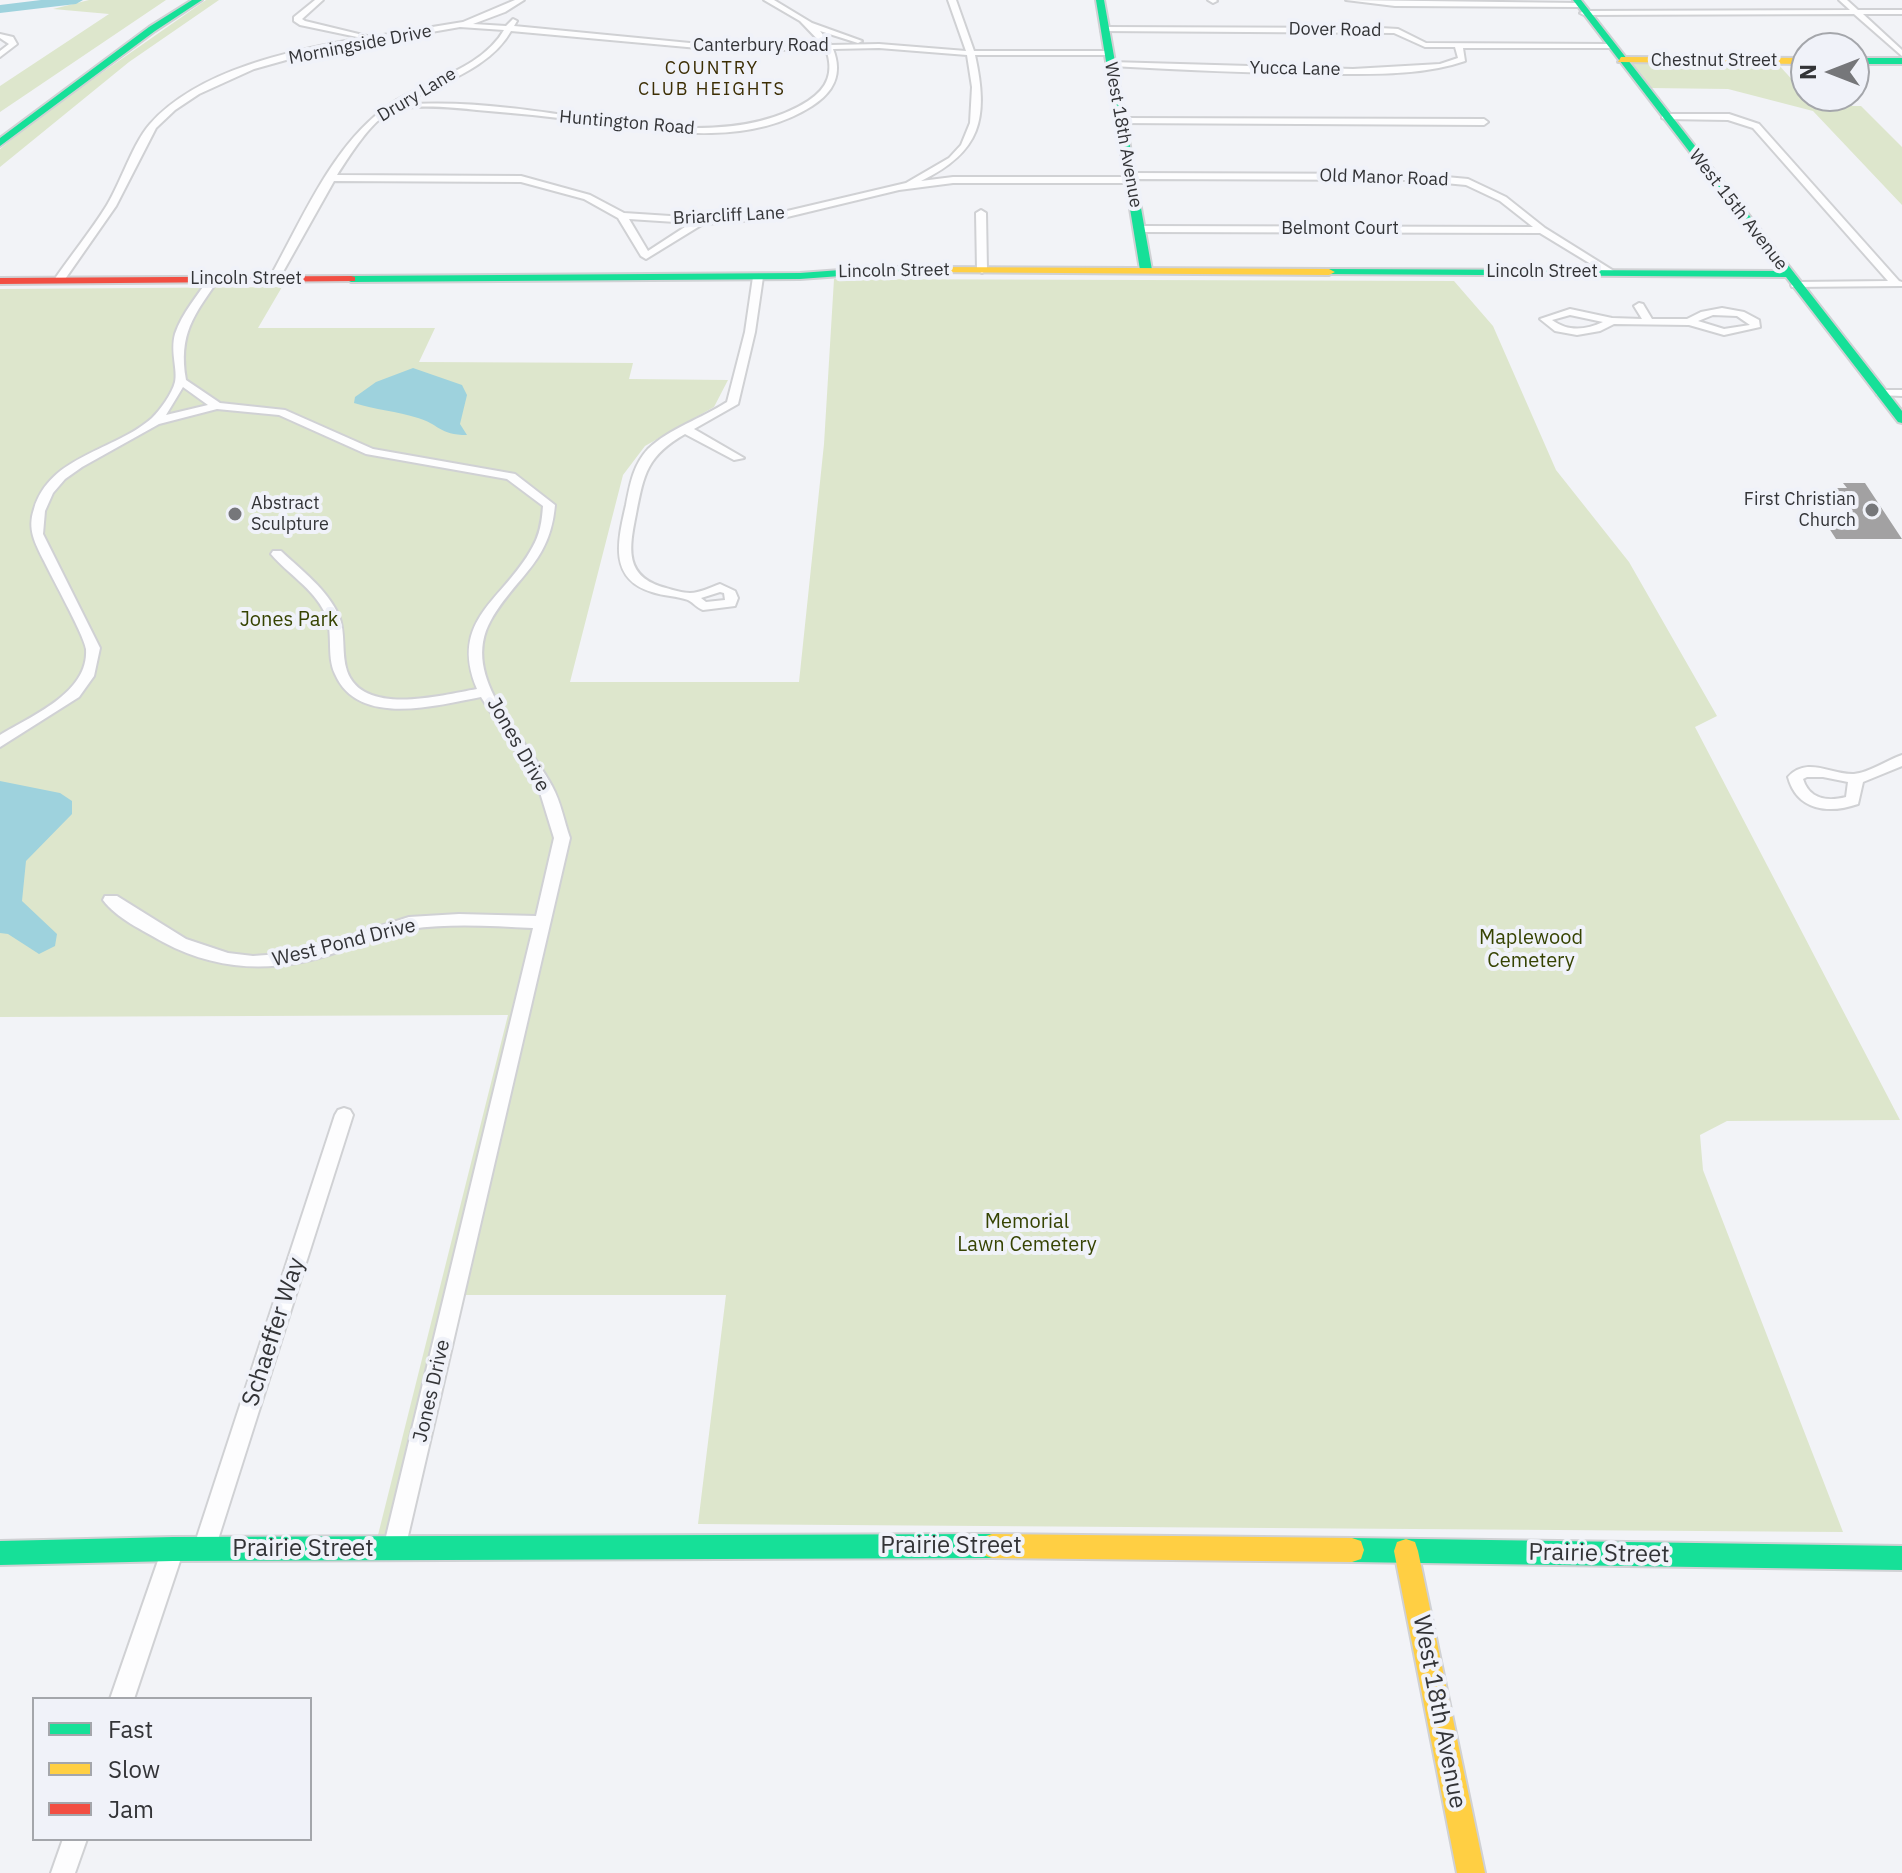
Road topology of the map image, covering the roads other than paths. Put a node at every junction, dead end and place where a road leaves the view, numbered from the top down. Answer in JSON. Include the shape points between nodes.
{"nodes":[{"id":1,"x":177,"y":0,"type":"edge"},
{"id":2,"x":198,"y":0,"type":"edge"},
{"id":3,"x":319,"y":0,"type":"edge"},
{"id":4,"x":768,"y":0,"type":"edge"},
{"id":5,"x":952,"y":0,"type":"edge"},
{"id":6,"x":1100,"y":0,"type":"edge"},
{"id":7,"x":1350,"y":0,"type":"edge"},
{"id":8,"x":1843,"y":0,"type":"edge"},
{"id":9,"x":511,"y":2,"type":"edge"},
{"id":10,"x":1580,"y":6,"type":"edge"},
{"id":11,"x":1856,"y":12,"type":"junction"},
{"id":12,"x":1902,"y":12,"type":"edge"},
{"id":13,"x":461,"y":25,"type":"junction"},
{"id":14,"x":811,"y":25,"type":"junction"},
{"id":15,"x":510,"y":27,"type":"junction"},
{"id":16,"x":1104,"y":29,"type":"junction"},
{"id":17,"x":0,"y":36,"type":"edge"},
{"id":18,"x":373,"y":39,"type":"junction"},
{"id":19,"x":828,"y":46,"type":"junction"},
{"id":20,"x":879,"y":46,"type":"junction"},
{"id":21,"x":1459,"y":46,"type":"junction"},
{"id":22,"x":1616,"y":53,"type":"junction"},
{"id":23,"x":971,"y":54,"type":"junction"},
{"id":24,"x":1902,"y":54,"type":"edge"},
{"id":25,"x":0,"y":55,"type":"edge"},
{"id":26,"x":1110,"y":59,"type":"junction"},
{"id":27,"x":1790,"y":60,"type":"edge"},
{"id":28,"x":1870,"y":61,"type":"edge"},
{"id":29,"x":1902,"y":61,"type":"edge"},
{"id":30,"x":410,"y":95,"type":"junction"},
{"id":31,"x":443,"y":105,"type":"junction"},
{"id":32,"x":391,"y":108,"type":"junction"},
{"id":33,"x":1665,"y":116,"type":"junction"},
{"id":34,"x":0,"y":120,"type":"edge"},
{"id":35,"x":1120,"y":121,"type":"junction"},
{"id":36,"x":1484,"y":122,"type":"dead end"},
{"id":37,"x":0,"y":143,"type":"edge"},
{"id":38,"x":934,"y":170,"type":"junction"},
{"id":39,"x":333,"y":178,"type":"junction"},
{"id":40,"x":1130,"y":178,"type":"junction"},
{"id":41,"x":953,"y":180,"type":"junction"},
{"id":42,"x":899,"y":187,"type":"junction"},
{"id":43,"x":981,"y":213,"type":"dead end"},
{"id":44,"x":622,"y":216,"type":"junction"},
{"id":45,"x":701,"y":221,"type":"junction"},
{"id":46,"x":1139,"y":229,"type":"junction"},
{"id":47,"x":1542,"y":230,"type":"junction"},
{"id":48,"x":646,"y":256,"type":"junction"},
{"id":49,"x":982,"y":270,"type":"junction"},
{"id":50,"x":1146,"y":270,"type":"junction"},
{"id":51,"x":1612,"y":273,"type":"junction"},
{"id":52,"x":758,"y":277,"type":"junction"},
{"id":53,"x":643,"y":278,"type":"junction"},
{"id":54,"x":214,"y":279,"type":"junction"},
{"id":55,"x":274,"y":279,"type":"junction"},
{"id":56,"x":1792,"y":279,"type":"junction"},
{"id":57,"x":59,"y":280,"type":"junction"},
{"id":58,"x":0,"y":281,"type":"edge"},
{"id":59,"x":1899,"y":284,"type":"edge"},
{"id":60,"x":1639,"y":306,"type":"dead end"},
{"id":61,"x":1612,"y":321,"type":"junction"},
{"id":62,"x":1649,"y":322,"type":"junction"},
{"id":63,"x":1689,"y":322,"type":"junction"},
{"id":64,"x":1659,"y":338,"type":"dead end"},
{"id":65,"x":181,"y":381,"type":"junction"},
{"id":66,"x":1881,"y":393,"type":"junction"},
{"id":67,"x":1902,"y":393,"type":"edge"},
{"id":68,"x":217,"y":406,"type":"junction"},
{"id":69,"x":1902,"y":419,"type":"edge"},
{"id":70,"x":156,"y":421,"type":"junction"},
{"id":71,"x":687,"y":430,"type":"junction"},
{"id":72,"x":738,"y":458,"type":"dead end"},
{"id":73,"x":277,"y":554,"type":"dead end"},
{"id":74,"x":692,"y":597,"type":"dead end"},
{"id":75,"x":487,"y":691,"type":"junction"},
{"id":76,"x":0,"y":742,"type":"edge"},
{"id":77,"x":1902,"y":760,"type":"edge"},
{"id":78,"x":1856,"y":779,"type":"dead end"},
{"id":79,"x":111,"y":900,"type":"dead end"},
{"id":80,"x":544,"y":922,"type":"junction"},
{"id":81,"x":344,"y":1115,"type":"dead end"},
{"id":82,"x":173,"y":1549,"type":"junction"},
{"id":83,"x":204,"y":1549,"type":"junction"},
{"id":84,"x":394,"y":1549,"type":"junction"},
{"id":85,"x":1406,"y":1551,"type":"junction"},
{"id":86,"x":0,"y":1553,"type":"edge"},
{"id":87,"x":1902,"y":1558,"type":"edge"},
{"id":88,"x":123,"y":1697,"type":"edge"},
{"id":89,"x":74,"y":1841,"type":"edge"},
{"id":90,"x":63,"y":1873,"type":"edge"},
{"id":91,"x":1471,"y":1873,"type":"edge"}],
"edges":[{"from":1,"to":34,"type":"main road"},
{"from":2,"to":37,"type":"main road"},
{"from":3,"to":18,"type":"street","via":[[297,19]]},
{"from":4,"to":14,"type":"street"},
{"from":5,"to":23,"type":"street"},
{"from":6,"to":16,"type":"main road","name":"West 18th Avenue"},
{"from":7,"to":10,"type":"street"},
{"from":8,"to":11,"type":"street"},
{"from":9,"to":13,"type":"street","name":"Morningside Drive"},
{"from":9,"to":15,"type":"street","via":[[515,16]]},
{"from":10,"to":11,"type":"street"},
{"from":10,"to":22,"type":"main road","name":"West 15th Avenue"},
{"from":11,"to":12,"type":"street"},
{"from":11,"to":24,"type":"street"},
{"from":13,"to":15,"type":"street","name":"Canterbury Road"},
{"from":13,"to":18,"type":"street","name":"Morningside Drive"},
{"from":14,"to":19,"type":"street"},
{"from":14,"to":20,"type":"street"},
{"from":15,"to":19,"type":"street","name":"Canterbury Road","via":[[700,48]]},
{"from":15,"to":30,"type":"street","name":"Drury Lane","via":[[487,55]]},
{"from":16,"to":21,"type":"street","name":"Dover Road","via":[[1380,30],[1425,45]]},
{"from":16,"to":26,"type":"main road","name":"West 18th Avenue"},
{"from":17,"to":25,"type":"street","via":[[13,44]]},
{"from":18,"to":57,"type":"street","name":"Morningside Drive","via":[[248,70],[203,89],[161,117],[111,206]]},
{"from":19,"to":20,"type":"street","name":"Canterbury Road"},
{"from":19,"to":31,"type":"street","name":"Huntington Road","via":[[833,80],[827,92],[799,111],[749,126],[654,128]]},
{"from":20,"to":23,"type":"street","name":"Canterbury Road"},
{"from":21,"to":22,"type":"street","name":"Dover Road"},
{"from":21,"to":26,"type":"street","name":"Yucca Lane","via":[[1462,59],[1457,64],[1430,70],[1283,70]]},
{"from":22,"to":27,"type":"main road","name":"Chestnut Street"},
{"from":22,"to":33,"type":"main road","name":"West 15th Avenue"},
{"from":23,"to":26,"type":"street","name":"Canterbury Road"},
{"from":23,"to":38,"type":"street","via":[[975,95],[968,141]]},
{"from":26,"to":35,"type":"main road","name":"West 18th Avenue"},
{"from":28,"to":29,"type":"main road"},
{"from":30,"to":31,"type":"street"},
{"from":30,"to":32,"type":"street","name":"Drury Lane"},
{"from":31,"to":32,"type":"street","name":"Huntington Road"},
{"from":32,"to":39,"type":"street","name":"Drury Lane","via":[[350,146]]},
{"from":33,"to":56,"type":"main road","name":"West 15th Avenue"},
{"from":33,"to":59,"type":"street","via":[[1729,117],[1756,126]]},
{"from":35,"to":36,"type":"street"},
{"from":35,"to":40,"type":"main road","name":"West 18th Avenue"},
{"from":38,"to":41,"type":"street"},
{"from":38,"to":42,"type":"street"},
{"from":39,"to":44,"type":"street","name":"Briarcliff Lane","via":[[521,179],[587,197]]},
{"from":39,"to":55,"type":"street","name":"Drury Lane"},
{"from":40,"to":41,"type":"street","name":"Briarcliff Lane"},
{"from":40,"to":46,"type":"main road","name":"West 18th Avenue"},
{"from":40,"to":47,"type":"street","name":"Old Manor Road","via":[[1448,179],[1482,187]]},
{"from":41,"to":42,"type":"street","name":"Briarcliff Lane"},
{"from":42,"to":45,"type":"street","name":"Briarcliff Lane","via":[[783,215]]},
{"from":43,"to":49,"type":"street"},
{"from":44,"to":45,"type":"street","name":"Briarcliff Lane"},
{"from":44,"to":48,"type":"street"},
{"from":45,"to":48,"type":"street"},
{"from":46,"to":47,"type":"street","name":"Belmont Court"},
{"from":46,"to":50,"type":"main road","name":"West 18th Avenue"},
{"from":47,"to":51,"type":"street","name":"Old Manor Road"},
{"from":48,"to":53,"type":"street"},
{"from":49,"to":50,"type":"main road","name":"Lincoln Street"},
{"from":49,"to":52,"type":"main road","name":"Lincoln Street"},
{"from":50,"to":51,"type":"main road","name":"Lincoln Street"},
{"from":51,"to":56,"type":"main road","name":"Lincoln Street"},
{"from":52,"to":53,"type":"main road","name":"Lincoln Street"},
{"from":52,"to":71,"type":"street","via":[[737,394],[732,404]]},
{"from":53,"to":55,"type":"main road","name":"Lincoln Street"},
{"from":54,"to":55,"type":"main road","name":"Lincoln Street"},
{"from":54,"to":57,"type":"main road","name":"Lincoln Street"},
{"from":54,"to":65,"type":"street","via":[[180,329]]},
{"from":56,"to":59,"type":"street","name":"Lincoln Street"},
{"from":56,"to":66,"type":"main road","name":"West 15th Avenue"},
{"from":57,"to":58,"type":"main road","name":"Lincoln Street"},
{"from":60,"to":62,"type":"street"},
{"from":61,"to":61,"type":"street","via":[[1570,312],[1545,319],[1552,327],[1583,333]]},
{"from":61,"to":62,"type":"street"},
{"from":62,"to":63,"type":"street"},
{"from":62,"to":64,"type":"street"},
{"from":63,"to":63,"type":"street","via":[[1731,332],[1755,327],[1749,317],[1715,311]]},
{"from":65,"to":68,"type":"street","name":"Jones Drive"},
{"from":65,"to":70,"type":"street"},
{"from":66,"to":67,"type":"street"},
{"from":66,"to":69,"type":"main road","name":"West 15th Avenue"},
{"from":68,"to":70,"type":"street"},
{"from":68,"to":75,"type":"street","name":"Jones Drive","via":[[281,412],[370,452],[511,476],[549,505],[545,539],[475,638],[475,669]]},
{"from":70,"to":76,"type":"street","via":[[75,465],[55,482],[36,514],[37,534],[93,648],[87,676],[74,694]]},
{"from":71,"to":72,"type":"street"},
{"from":71,"to":74,"type":"street","via":[[642,463],[622,558],[640,582]]},
{"from":73,"to":75,"type":"street","via":[[324,600],[340,644],[341,672],[349,690],[363,700],[416,702]]},
{"from":75,"to":80,"type":"street","name":"Jones Drive","via":[[545,787],[562,838]]},
{"from":77,"to":78,"type":"street"},
{"from":79,"to":80,"type":"street","name":"West Pond Drive","via":[[206,955],[238,963],[310,954],[409,923]]},
{"from":80,"to":84,"type":"street","name":"Jones Drive"},
{"from":81,"to":83,"type":"street","name":"Schaeffer Way"},
{"from":82,"to":83,"type":"main road","name":"Prairie Street"},
{"from":82,"to":86,"type":"main road","name":"Prairie Street"},
{"from":82,"to":88,"type":"street"},
{"from":83,"to":84,"type":"main road","name":"Prairie Street"},
{"from":84,"to":85,"type":"main road","name":"Prairie Street","via":[[1085,1546]]},
{"from":85,"to":87,"type":"main road","name":"Prairie Street"},
{"from":85,"to":91,"type":"main road","name":"West 18th Avenue"},
{"from":89,"to":90,"type":"street"}]}
